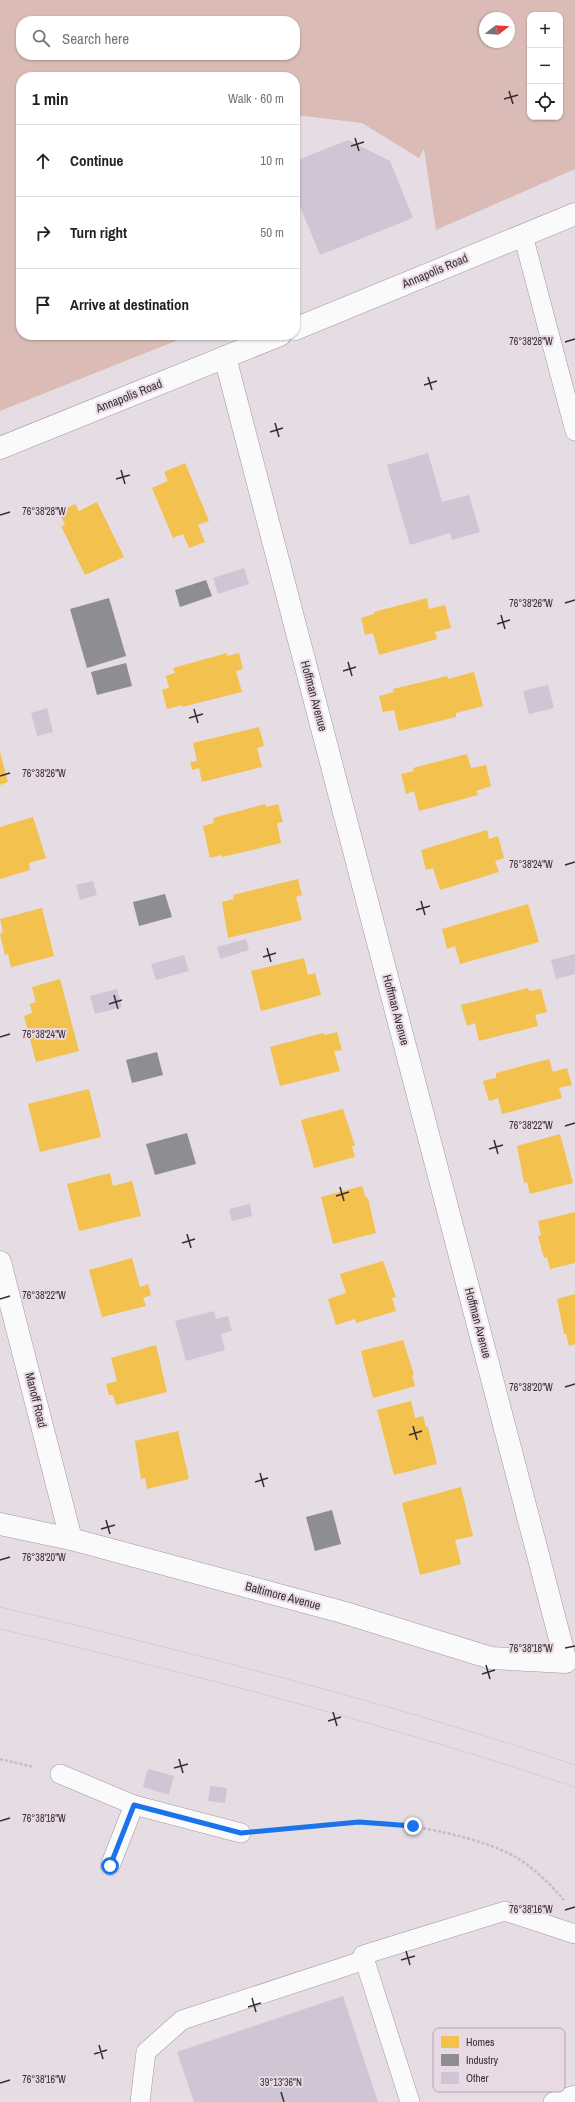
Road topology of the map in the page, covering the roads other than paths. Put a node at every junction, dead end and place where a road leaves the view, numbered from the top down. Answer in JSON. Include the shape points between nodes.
{"nodes":[{"id":1,"x":575,"y":214,"type":"edge"},
{"id":2,"x":523,"y":235,"type":"junction"},
{"id":3,"x":300,"y":327,"type":"edge"},
{"id":4,"x":268,"y":340,"type":"edge"},
{"id":5,"x":226,"y":358,"type":"junction"},
{"id":6,"x":575,"y":431,"type":"edge"},
{"id":7,"x":0,"y":448,"type":"edge"},
{"id":8,"x":0,"y":1262,"type":"edge"},
{"id":9,"x":0,"y":1524,"type":"edge"},
{"id":10,"x":71,"y":1539,"type":"junction"},
{"id":11,"x":566,"y":1662,"type":"joint"},
{"id":12,"x":60,"y":1774,"type":"road end"},
{"id":13,"x":134,"y":1805,"type":"junction"},
{"id":14,"x":241,"y":1833,"type":"road end"},
{"id":15,"x":110,"y":1866,"type":"dead end"},
{"id":16,"x":575,"y":1934,"type":"edge"},
{"id":17,"x":365,"y":1960,"type":"junction"},
{"id":18,"x":575,"y":2095,"type":"edge"},
{"id":19,"x":140,"y":2102,"type":"edge"},
{"id":20,"x":410,"y":2102,"type":"edge"},
{"id":21,"x":553,"y":2102,"type":"edge"}],
"edges":[{"from":1,"to":2,"type":"street","name":"Annapolis Road"},
{"from":2,"to":3,"type":"street","name":"Annapolis Road"},
{"from":2,"to":6,"type":"lane"},
{"from":4,"to":5,"type":"street","name":"Annapolis Road"},
{"from":5,"to":7,"type":"street","name":"Annapolis Road"},
{"from":5,"to":11,"type":"street","name":"Hoffman Avenue"},
{"from":8,"to":10,"type":"street","name":"Manoff Road"},
{"from":9,"to":10,"type":"street","name":"Baltimore Avenue"},
{"from":10,"to":11,"type":"street","name":"Baltimore Avenue","via":[[342,1612],[491,1658]]},
{"from":12,"to":13,"type":"lane"},
{"from":13,"to":14,"type":"lane"},
{"from":13,"to":15,"type":"lane"},
{"from":16,"to":17,"type":"lane","via":[[505,1911],[363,1956]]},
{"from":17,"to":19,"type":"lane","via":[[182,2020],[146,2052]]},
{"from":17,"to":20,"type":"lane"},
{"from":18,"to":21,"type":"lane"}]}
